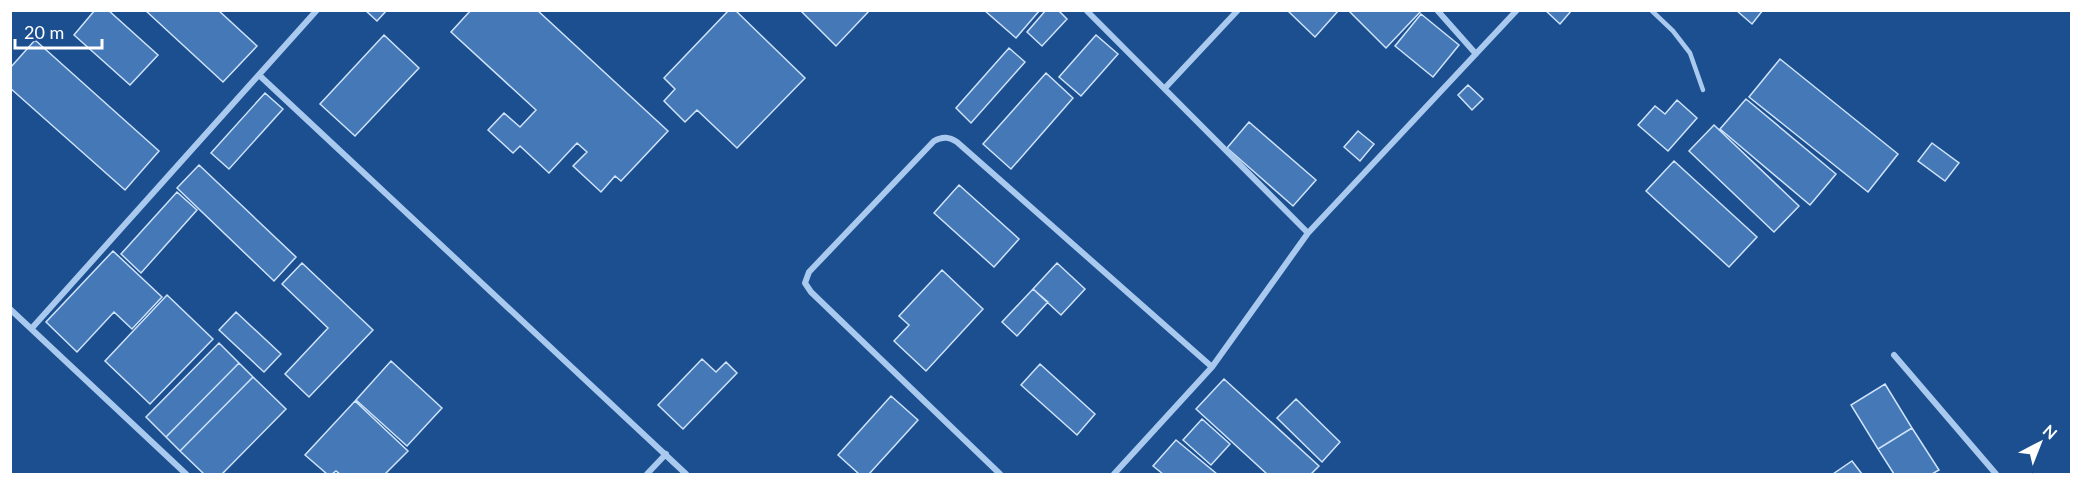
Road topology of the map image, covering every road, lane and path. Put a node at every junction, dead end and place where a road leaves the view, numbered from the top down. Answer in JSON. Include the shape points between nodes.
{"nodes":[{"id":1,"x":317,"y":10,"type":"edge"},
{"id":2,"x":1086,"y":10,"type":"edge"},
{"id":3,"x":1238,"y":10,"type":"edge"},
{"id":4,"x":1437,"y":10,"type":"edge"},
{"id":5,"x":1517,"y":10,"type":"edge"},
{"id":6,"x":1651,"y":10,"type":"edge"},
{"id":7,"x":1476,"y":54,"type":"junction"},
{"id":8,"x":259,"y":75,"type":"junction"},
{"id":9,"x":1165,"y":88,"type":"junction"},
{"id":10,"x":1702,"y":90,"type":"dead end"},
{"id":11,"x":1308,"y":233,"type":"junction"},
{"id":12,"x":10,"y":309,"type":"edge"},
{"id":13,"x":32,"y":328,"type":"junction"},
{"id":14,"x":1894,"y":355,"type":"dead end"},
{"id":15,"x":1212,"y":367,"type":"junction"},
{"id":16,"x":666,"y":454,"type":"junction"},
{"id":17,"x":186,"y":474,"type":"edge"},
{"id":18,"x":647,"y":474,"type":"edge"},
{"id":19,"x":687,"y":474,"type":"edge"},
{"id":20,"x":1000,"y":474,"type":"edge"},
{"id":21,"x":1114,"y":474,"type":"edge"},
{"id":22,"x":1996,"y":474,"type":"edge"}],
"edges":[{"from":1,"to":8,"type":"street"},
{"from":2,"to":9,"type":"street"},
{"from":3,"to":9,"type":"street"},
{"from":4,"to":7,"type":"street"},
{"from":5,"to":7,"type":"street"},
{"from":6,"to":10,"type":"lane","via":[[1690,53]]},
{"from":7,"to":11,"type":"street"},
{"from":8,"to":13,"type":"street"},
{"from":8,"to":16,"type":"street"},
{"from":9,"to":11,"type":"street"},
{"from":11,"to":15,"type":"street"},
{"from":12,"to":13,"type":"street"},
{"from":13,"to":17,"type":"street"},
{"from":14,"to":22,"type":"street"},
{"from":15,"to":20,"type":"street","via":[[957,142],[941,137],[809,272],[805,283]]},
{"from":15,"to":21,"type":"street"},
{"from":16,"to":18,"type":"street"},
{"from":16,"to":19,"type":"street"}]}
